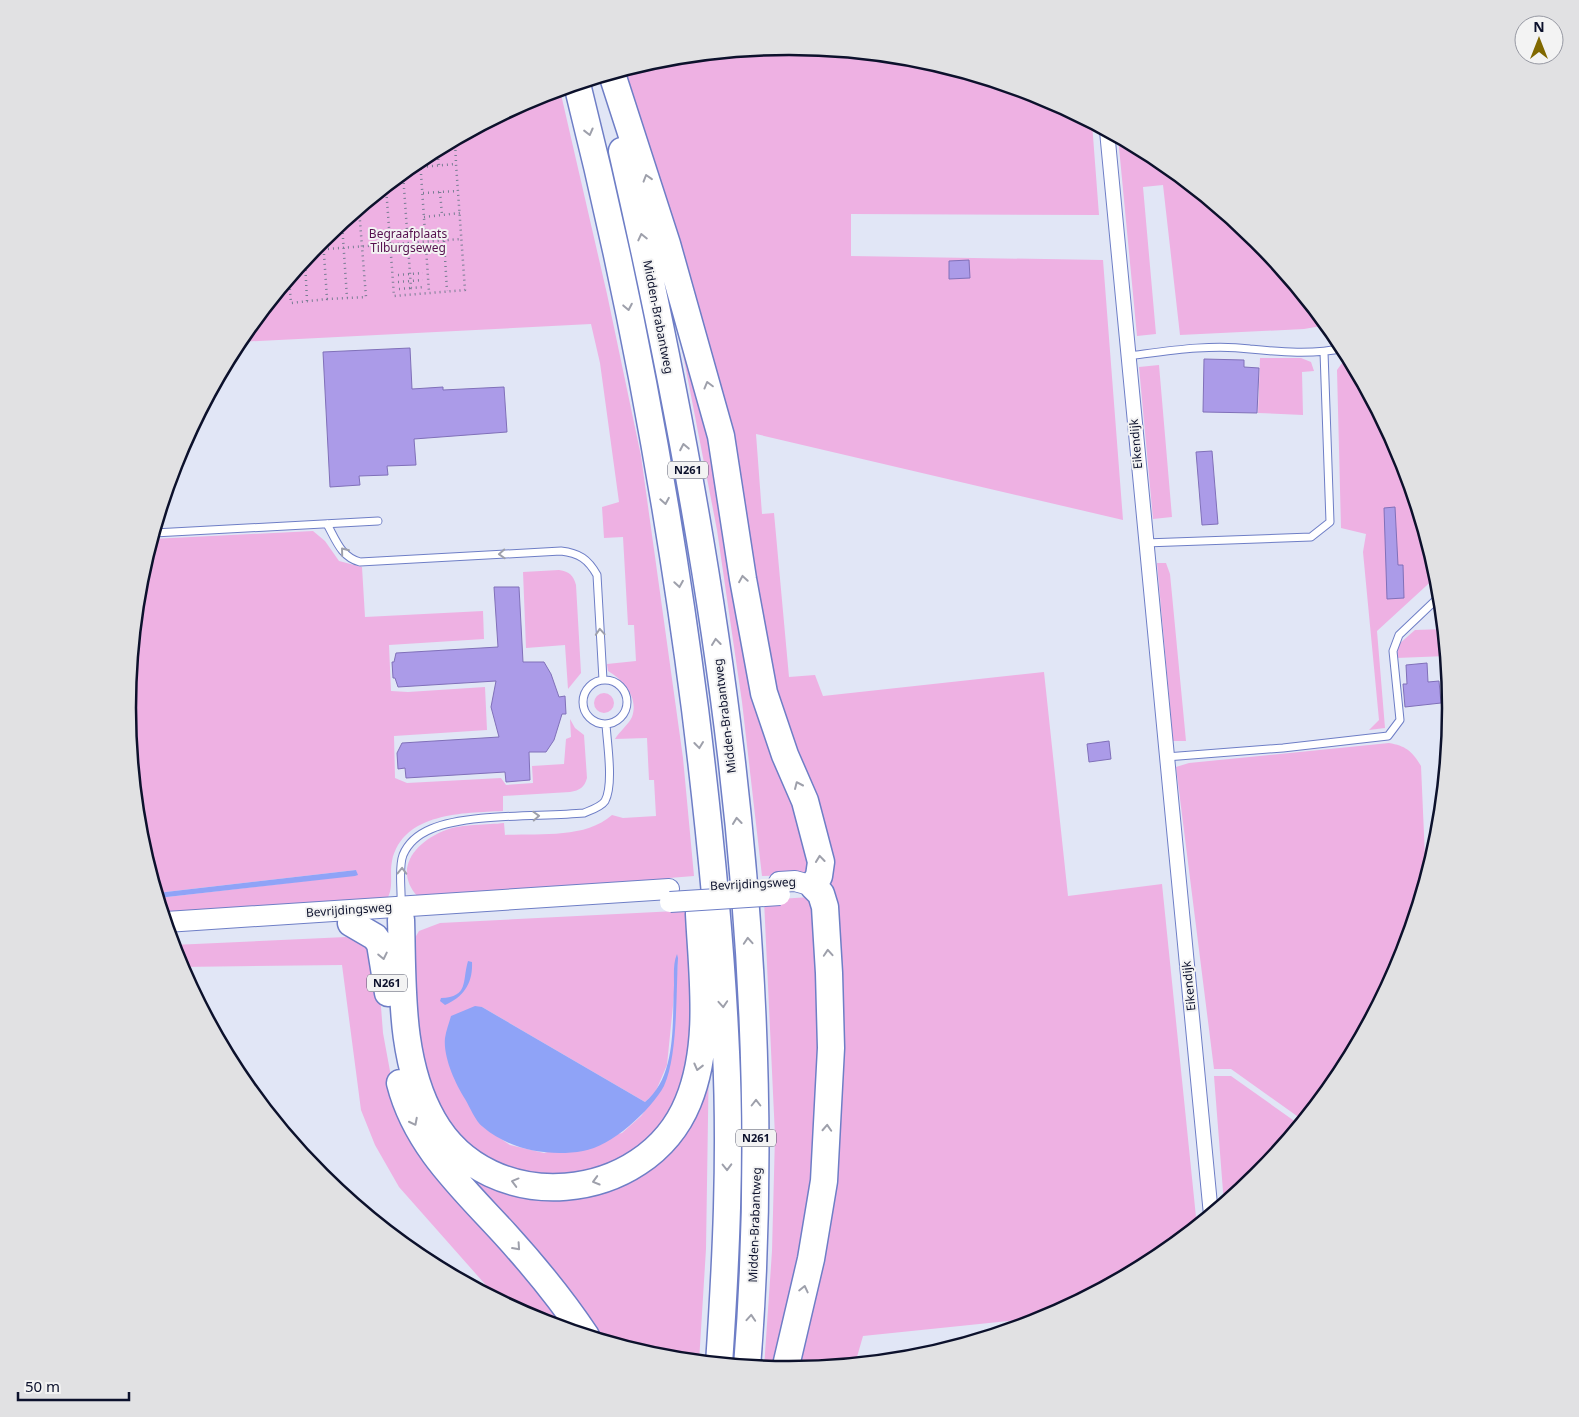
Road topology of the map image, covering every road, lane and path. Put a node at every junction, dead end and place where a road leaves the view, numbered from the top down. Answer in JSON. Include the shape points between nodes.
{"nodes":[{"id":1,"x":614,"y":79,"type":"edge"},
{"id":2,"x":604,"y":82,"type":"edge"},
{"id":3,"x":578,"y":90,"type":"edge"},
{"id":4,"x":1107,"y":138,"type":"edge"},
{"id":5,"x":455,"y":148,"type":"edge"},
{"id":6,"x":439,"y":158,"type":"edge"},
{"id":7,"x":456,"y":164,"type":"junction"},
{"id":8,"x":439,"y":165,"type":"junction"},
{"id":9,"x":424,"y":167,"type":"edge"},
{"id":10,"x":421,"y":169,"type":"edge"},
{"id":11,"x":404,"y":181,"type":"edge"},
{"id":12,"x":458,"y":191,"type":"junction"},
{"id":13,"x":440,"y":192,"type":"junction"},
{"id":14,"x":422,"y":193,"type":"junction"},
{"id":15,"x":387,"y":194,"type":"edge"},
{"id":16,"x":460,"y":213,"type":"junction"},
{"id":17,"x":442,"y":215,"type":"junction"},
{"id":18,"x":360,"y":217,"type":"edge"},
{"id":19,"x":424,"y":217,"type":"junction"},
{"id":20,"x":342,"y":232,"type":"edge"},
{"id":21,"x":462,"y":239,"type":"junction"},
{"id":22,"x":444,"y":240,"type":"junction"},
{"id":23,"x":426,"y":242,"type":"junction"},
{"id":24,"x":408,"y":244,"type":"junction"},
{"id":25,"x":390,"y":245,"type":"junction"},
{"id":26,"x":362,"y":247,"type":"junction"},
{"id":27,"x":343,"y":248,"type":"junction"},
{"id":28,"x":323,"y":250,"type":"joint"},
{"id":29,"x":305,"y":270,"type":"edge"},
{"id":30,"x":423,"y":273,"type":"dead end"},
{"id":31,"x":410,"y":274,"type":"junction"},
{"id":32,"x":398,"y":275,"type":"dead end"},
{"id":33,"x":424,"y":280,"type":"dead end"},
{"id":34,"x":411,"y":281,"type":"junction"},
{"id":35,"x":398,"y":282,"type":"dead end"},
{"id":36,"x":424,"y":287,"type":"dead end"},
{"id":37,"x":290,"y":288,"type":"edge"},
{"id":38,"x":411,"y":288,"type":"junction"},
{"id":39,"x":399,"y":289,"type":"dead end"},
{"id":40,"x":447,"y":291,"type":"junction"},
{"id":41,"x":429,"y":292,"type":"junction"},
{"id":42,"x":347,"y":298,"type":"junction"},
{"id":43,"x":327,"y":300,"type":"junction"},
{"id":44,"x":307,"y":301,"type":"junction"},
{"id":45,"x":1336,"y":350,"type":"edge"},
{"id":46,"x":1324,"y":352,"type":"junction"},
{"id":47,"x":1128,"y":356,"type":"junction"},
{"id":48,"x":378,"y":521,"type":"dead end"},
{"id":49,"x":326,"y":524,"type":"junction"},
{"id":50,"x":160,"y":533,"type":"edge"},
{"id":51,"x":1145,"y":543,"type":"junction"},
{"id":52,"x":1434,"y":602,"type":"edge"},
{"id":53,"x":603,"y":680,"type":"junction"},
{"id":54,"x":606,"y":724,"type":"junction"},
{"id":55,"x":1166,"y":757,"type":"junction"},
{"id":56,"x":709,"y":827,"type":"junction"},
{"id":57,"x":813,"y":886,"type":"junction"},
{"id":58,"x":401,"y":913,"type":"junction"},
{"id":59,"x":172,"y":922,"type":"edge"},
{"id":60,"x":351,"y":923,"type":"junction"},
{"id":61,"x":177,"y":934,"type":"edge"},
{"id":62,"x":1210,"y":1208,"type":"edge"},
{"id":63,"x":580,"y":1327,"type":"edge"},
{"id":64,"x":719,"y":1358,"type":"edge"},
{"id":65,"x":747,"y":1361,"type":"edge"},
{"id":66,"x":787,"y":1362,"type":"edge"}],
"edges":[{"from":57,"to":1,"type":"highway","number":"N261","one_way":true,"via":[[819,876],[821,862],[806,801],[785,755],[764,693],[721,436],[667,244]]},
{"from":65,"to":2,"type":"highway","name":"Midden-Brabantweg","number":"N261","one_way":true,"via":[[756,1211],[756,1056],[737,822],[710,595],[686,457],[652,281]]},
{"from":3,"to":56,"type":"highway","number":"N261","one_way":true,"via":[[624,285],[671,536]]},
{"from":4,"to":47,"type":"street","name":"Eikendijk"},
{"from":5,"to":7,"type":"path"},
{"from":6,"to":8,"type":"path"},
{"from":7,"to":8,"type":"path"},
{"from":7,"to":12,"type":"path"},
{"from":8,"to":9,"type":"path"},
{"from":10,"to":14,"type":"path"},
{"from":11,"to":24,"type":"path"},
{"from":12,"to":13,"type":"path"},
{"from":12,"to":16,"type":"path"},
{"from":13,"to":14,"type":"path"},
{"from":13,"to":17,"type":"path"},
{"from":14,"to":19,"type":"path"},
{"from":15,"to":25,"type":"path"},
{"from":16,"to":17,"type":"path"},
{"from":16,"to":21,"type":"path"},
{"from":17,"to":19,"type":"path"},
{"from":18,"to":26,"type":"path"},
{"from":19,"to":23,"type":"path"},
{"from":20,"to":27,"type":"path"},
{"from":21,"to":22,"type":"path"},
{"from":21,"to":40,"type":"path","via":[[465,290]]},
{"from":22,"to":23,"type":"path"},
{"from":22,"to":40,"type":"path"},
{"from":23,"to":24,"type":"path"},
{"from":23,"to":41,"type":"path"},
{"from":24,"to":25,"type":"path"},
{"from":24,"to":31,"type":"path"},
{"from":25,"to":26,"type":"path"},
{"from":25,"to":41,"type":"path","via":[[394,296]]},
{"from":26,"to":27,"type":"path"},
{"from":26,"to":42,"type":"path","via":[[366,297]]},
{"from":27,"to":28,"type":"path"},
{"from":27,"to":42,"type":"path"},
{"from":28,"to":43,"type":"path"},
{"from":29,"to":44,"type":"path"},
{"from":30,"to":31,"type":"path"},
{"from":31,"to":32,"type":"path"},
{"from":31,"to":34,"type":"path"},
{"from":33,"to":34,"type":"path"},
{"from":34,"to":35,"type":"path"},
{"from":34,"to":38,"type":"path"},
{"from":36,"to":38,"type":"path"},
{"from":37,"to":44,"type":"path","via":[[291,303]]},
{"from":38,"to":39,"type":"path"},
{"from":40,"to":41,"type":"path"},
{"from":42,"to":43,"type":"path"},
{"from":43,"to":44,"type":"path"},
{"from":45,"to":46,"type":"lane"},
{"from":46,"to":47,"type":"lane","via":[[1195,348]]},
{"from":46,"to":51,"type":"lane","via":[[1330,522],[1311,538]]},
{"from":47,"to":51,"type":"street","name":"Eikendijk"},
{"from":48,"to":49,"type":"lane"},
{"from":49,"to":50,"type":"lane"},
{"from":53,"to":49,"type":"lane","one_way":true,"via":[[597,575],[589,561],[575,553],[561,551],[360,562],[343,553]]},
{"from":51,"to":55,"type":"street","name":"Eikendijk"},
{"from":52,"to":55,"type":"lane","via":[[1399,635],[1393,651],[1400,720],[1388,736]]},
{"from":53,"to":54,"type":"lane","via":[[590,686],[583,704],[593,721]]},
{"from":53,"to":54,"type":"lane","via":[[616,684],[627,701],[623,714],[613,723]]},
{"from":58,"to":54,"type":"lane","one_way":true,"via":[[402,857],[416,838],[430,829],[474,820],[584,813],[600,806],[607,794],[609,780]]},
{"from":55,"to":62,"type":"street","name":"Eikendijk"},
{"from":56,"to":58,"type":"highway","number":"N261","one_way":true,"via":[[697,878],[703,997],[700,1056],[688,1102],[677,1123],[643,1158],[617,1175],[600,1180],[563,1188],[534,1187],[509,1181],[487,1172],[463,1156],[433,1121],[420,1093],[411,1060],[403,994]]},
{"from":56,"to":64,"type":"highway","number":"N261","one_way":true,"via":[[726,1053],[728,1180]]},
{"from":57,"to":58,"type":"main road","name":"Bevrijdingsweg","bridge":true,"via":[[796,893],[779,888]]},
{"from":66,"to":57,"type":"highway","one_way":true,"via":[[811,1259],[824,1181],[831,1048],[829,973],[825,907]]},
{"from":58,"to":59,"type":"main road","name":"Bevrijdingsweg"},
{"from":58,"to":60,"type":"main road","name":"Bevrijdingsweg"},
{"from":60,"to":61,"type":"main road","name":"Bevrijdingsweg"},
{"from":60,"to":63,"type":"highway","number":"N261","one_way":true,"via":[[375,937],[383,955],[394,1059],[412,1119],[441,1165],[537,1269]]}]}
